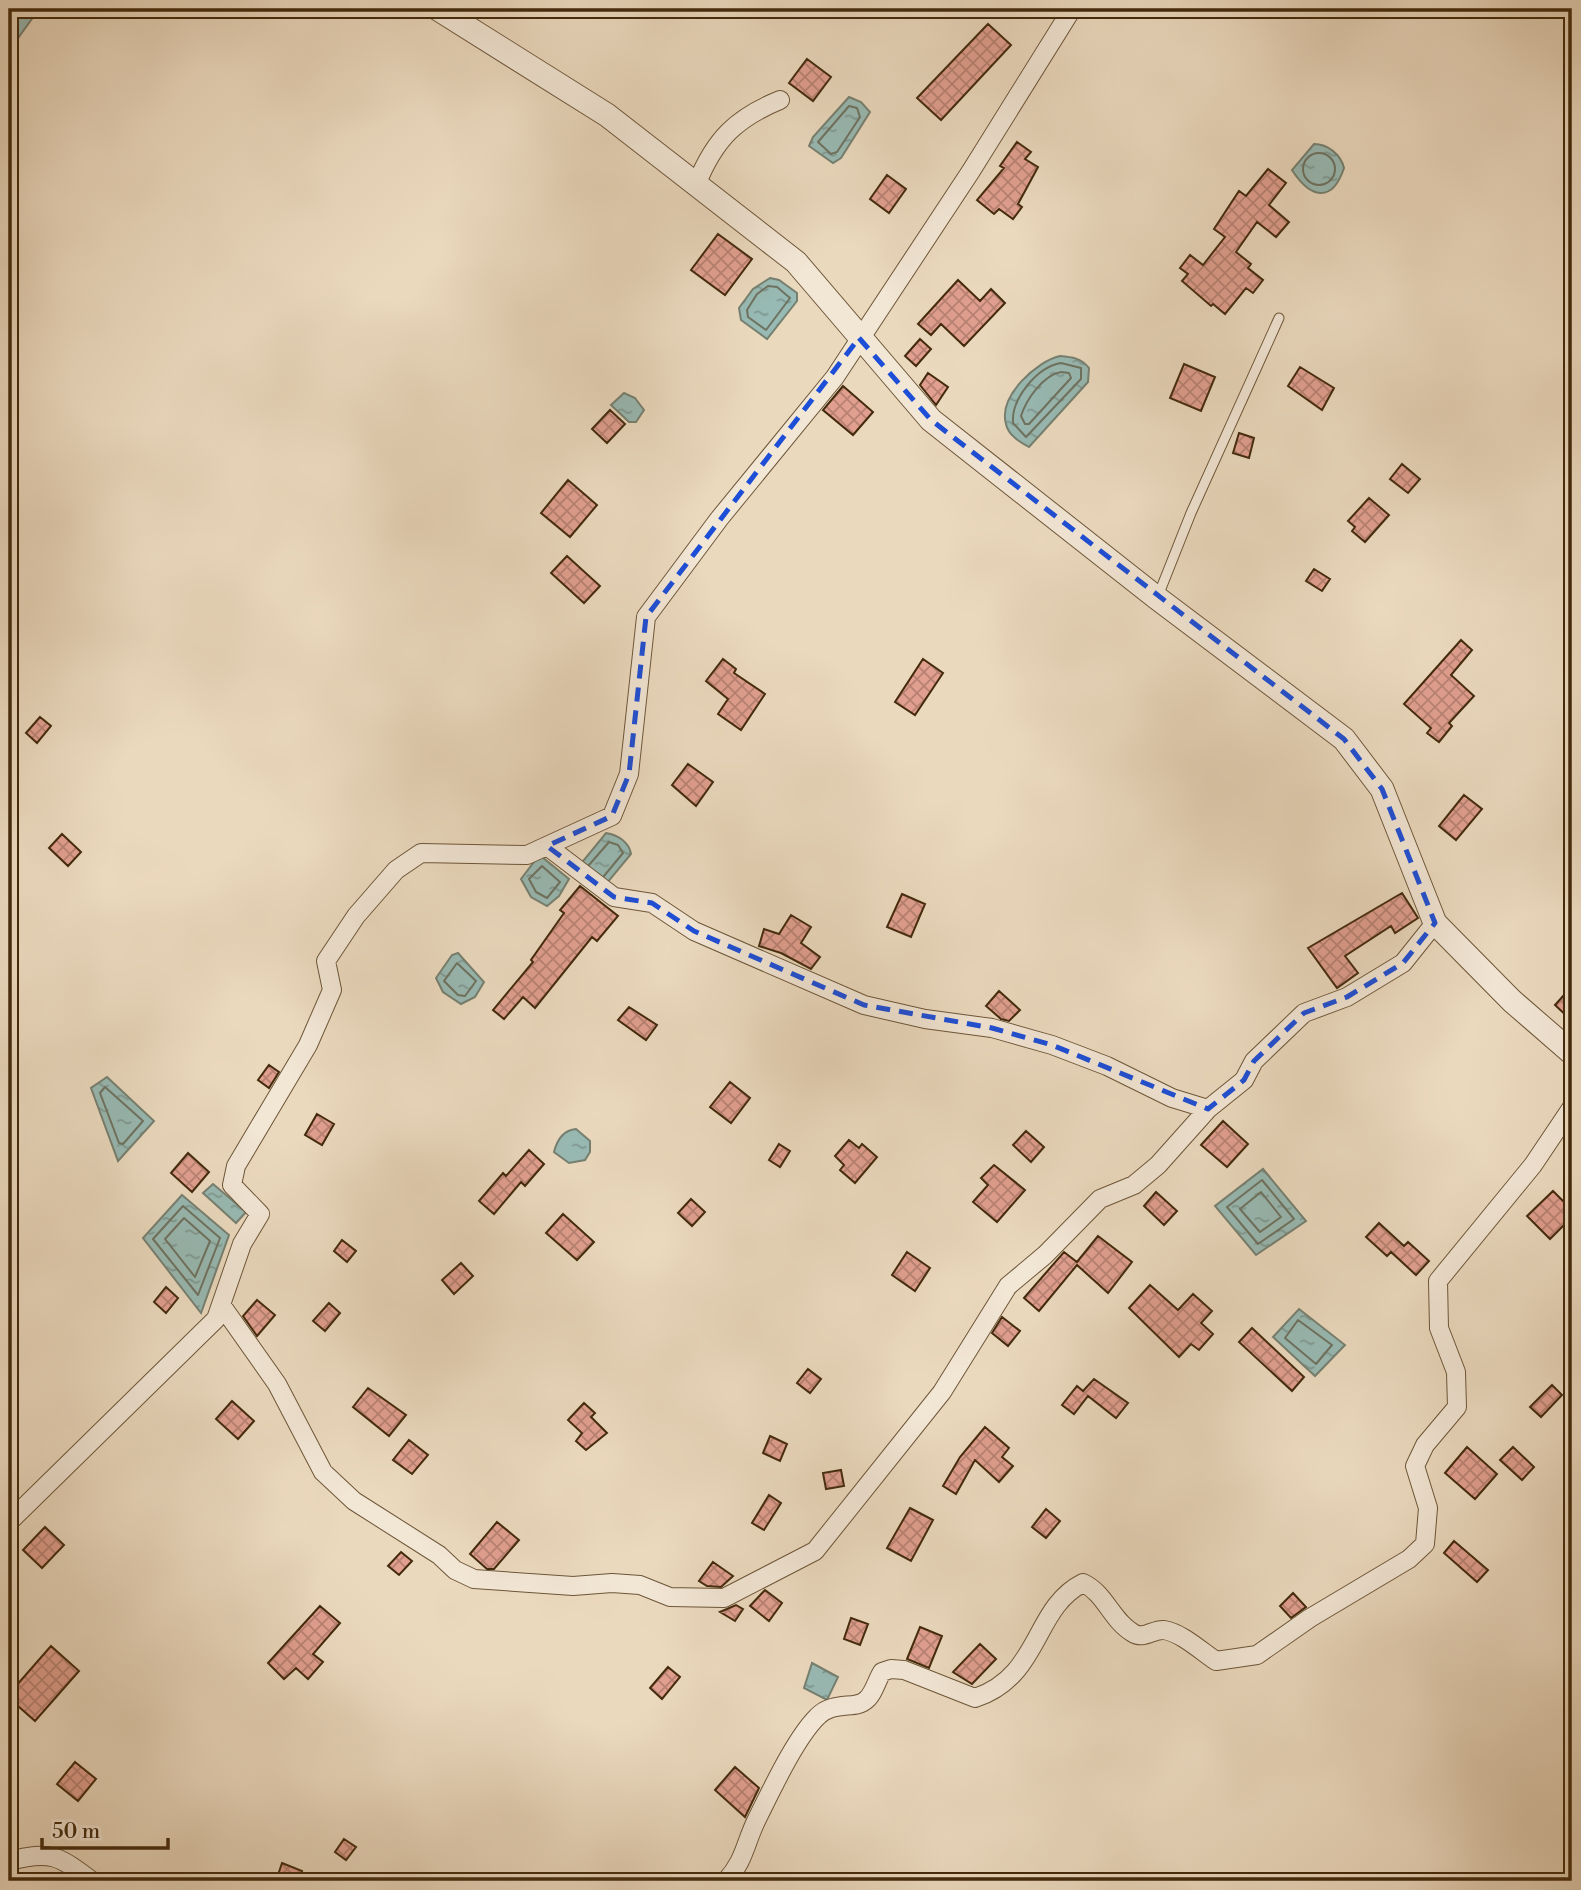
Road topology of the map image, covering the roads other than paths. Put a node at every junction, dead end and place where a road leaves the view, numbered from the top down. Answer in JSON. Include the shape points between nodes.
{"nodes":[{"id":1,"x":438,"y":9,"type":"edge"},
{"id":2,"x":1072,"y":9,"type":"edge"},
{"id":3,"x":780,"y":100,"type":"dead end"},
{"id":4,"x":697,"y":184,"type":"junction"},
{"id":5,"x":1279,"y":318,"type":"dead end"},
{"id":6,"x":859,"y":338,"type":"junction"},
{"id":7,"x":1157,"y":598,"type":"junction"},
{"id":8,"x":547,"y":846,"type":"junction"},
{"id":9,"x":1435,"y":923,"type":"junction"},
{"id":10,"x":1572,"y":1053,"type":"edge"},
{"id":11,"x":1572,"y":1107,"type":"edge"},
{"id":12,"x":1208,"y":1109,"type":"junction"},
{"id":13,"x":222,"y":1306,"type":"junction"},
{"id":14,"x":9,"y":1522,"type":"edge"},
{"id":15,"x":9,"y":1861,"type":"edge"},
{"id":16,"x":92,"y":1881,"type":"edge"},
{"id":17,"x":726,"y":1881,"type":"edge"}],
"edges":[{"from":1,"to":4,"type":"street","via":[[607,116]]},
{"from":2,"to":6,"type":"street"},
{"from":3,"to":4,"type":"street","via":[[747,114],[736,124],[706,161]]},
{"from":4,"to":6,"type":"street","via":[[796,262]]},
{"from":5,"to":7,"type":"lane"},
{"from":6,"to":7,"type":"street","via":[[931,420]]},
{"from":6,"to":8,"type":"street","via":[[835,377],[719,519],[646,618],[629,775],[612,816]]},
{"from":7,"to":9,"type":"street","via":[[1344,739],[1382,789]]},
{"from":8,"to":12,"type":"street","via":[[614,897],[652,903],[694,932],[864,1006],[992,1028],[1052,1045]]},
{"from":8,"to":13,"type":"street","via":[[527,855],[421,853],[396,870],[356,916],[326,961],[332,990],[308,1045],[236,1167],[232,1185],[260,1213],[242,1244]]},
{"from":9,"to":10,"type":"street"},
{"from":9,"to":12,"type":"street","via":[[1402,963],[1347,997],[1304,1013],[1254,1061],[1244,1080]]},
{"from":11,"to":17,"type":"street","via":[[1525,1175],[1438,1281],[1439,1328],[1456,1372],[1457,1407],[1415,1466],[1428,1508],[1425,1544],[1409,1559],[1257,1655],[1216,1661],[1178,1635],[1163,1630],[1144,1636],[1133,1633],[1094,1588],[1083,1583],[1060,1600],[1025,1661],[990,1693],[975,1699],[904,1670],[882,1672],[867,1700],[832,1707],[811,1724],[756,1822],[746,1852]]},
{"from":12,"to":13,"type":"street","via":[[1158,1165],[1134,1185],[1100,1199],[1008,1286],[942,1392],[815,1551],[724,1598],[670,1597],[640,1585],[474,1580],[455,1570],[354,1501],[323,1472],[277,1384]]},
{"from":13,"to":14,"type":"street","via":[[216,1319]]},
{"from":15,"to":16,"type":"street","via":[[42,1853],[66,1862]]}]}
